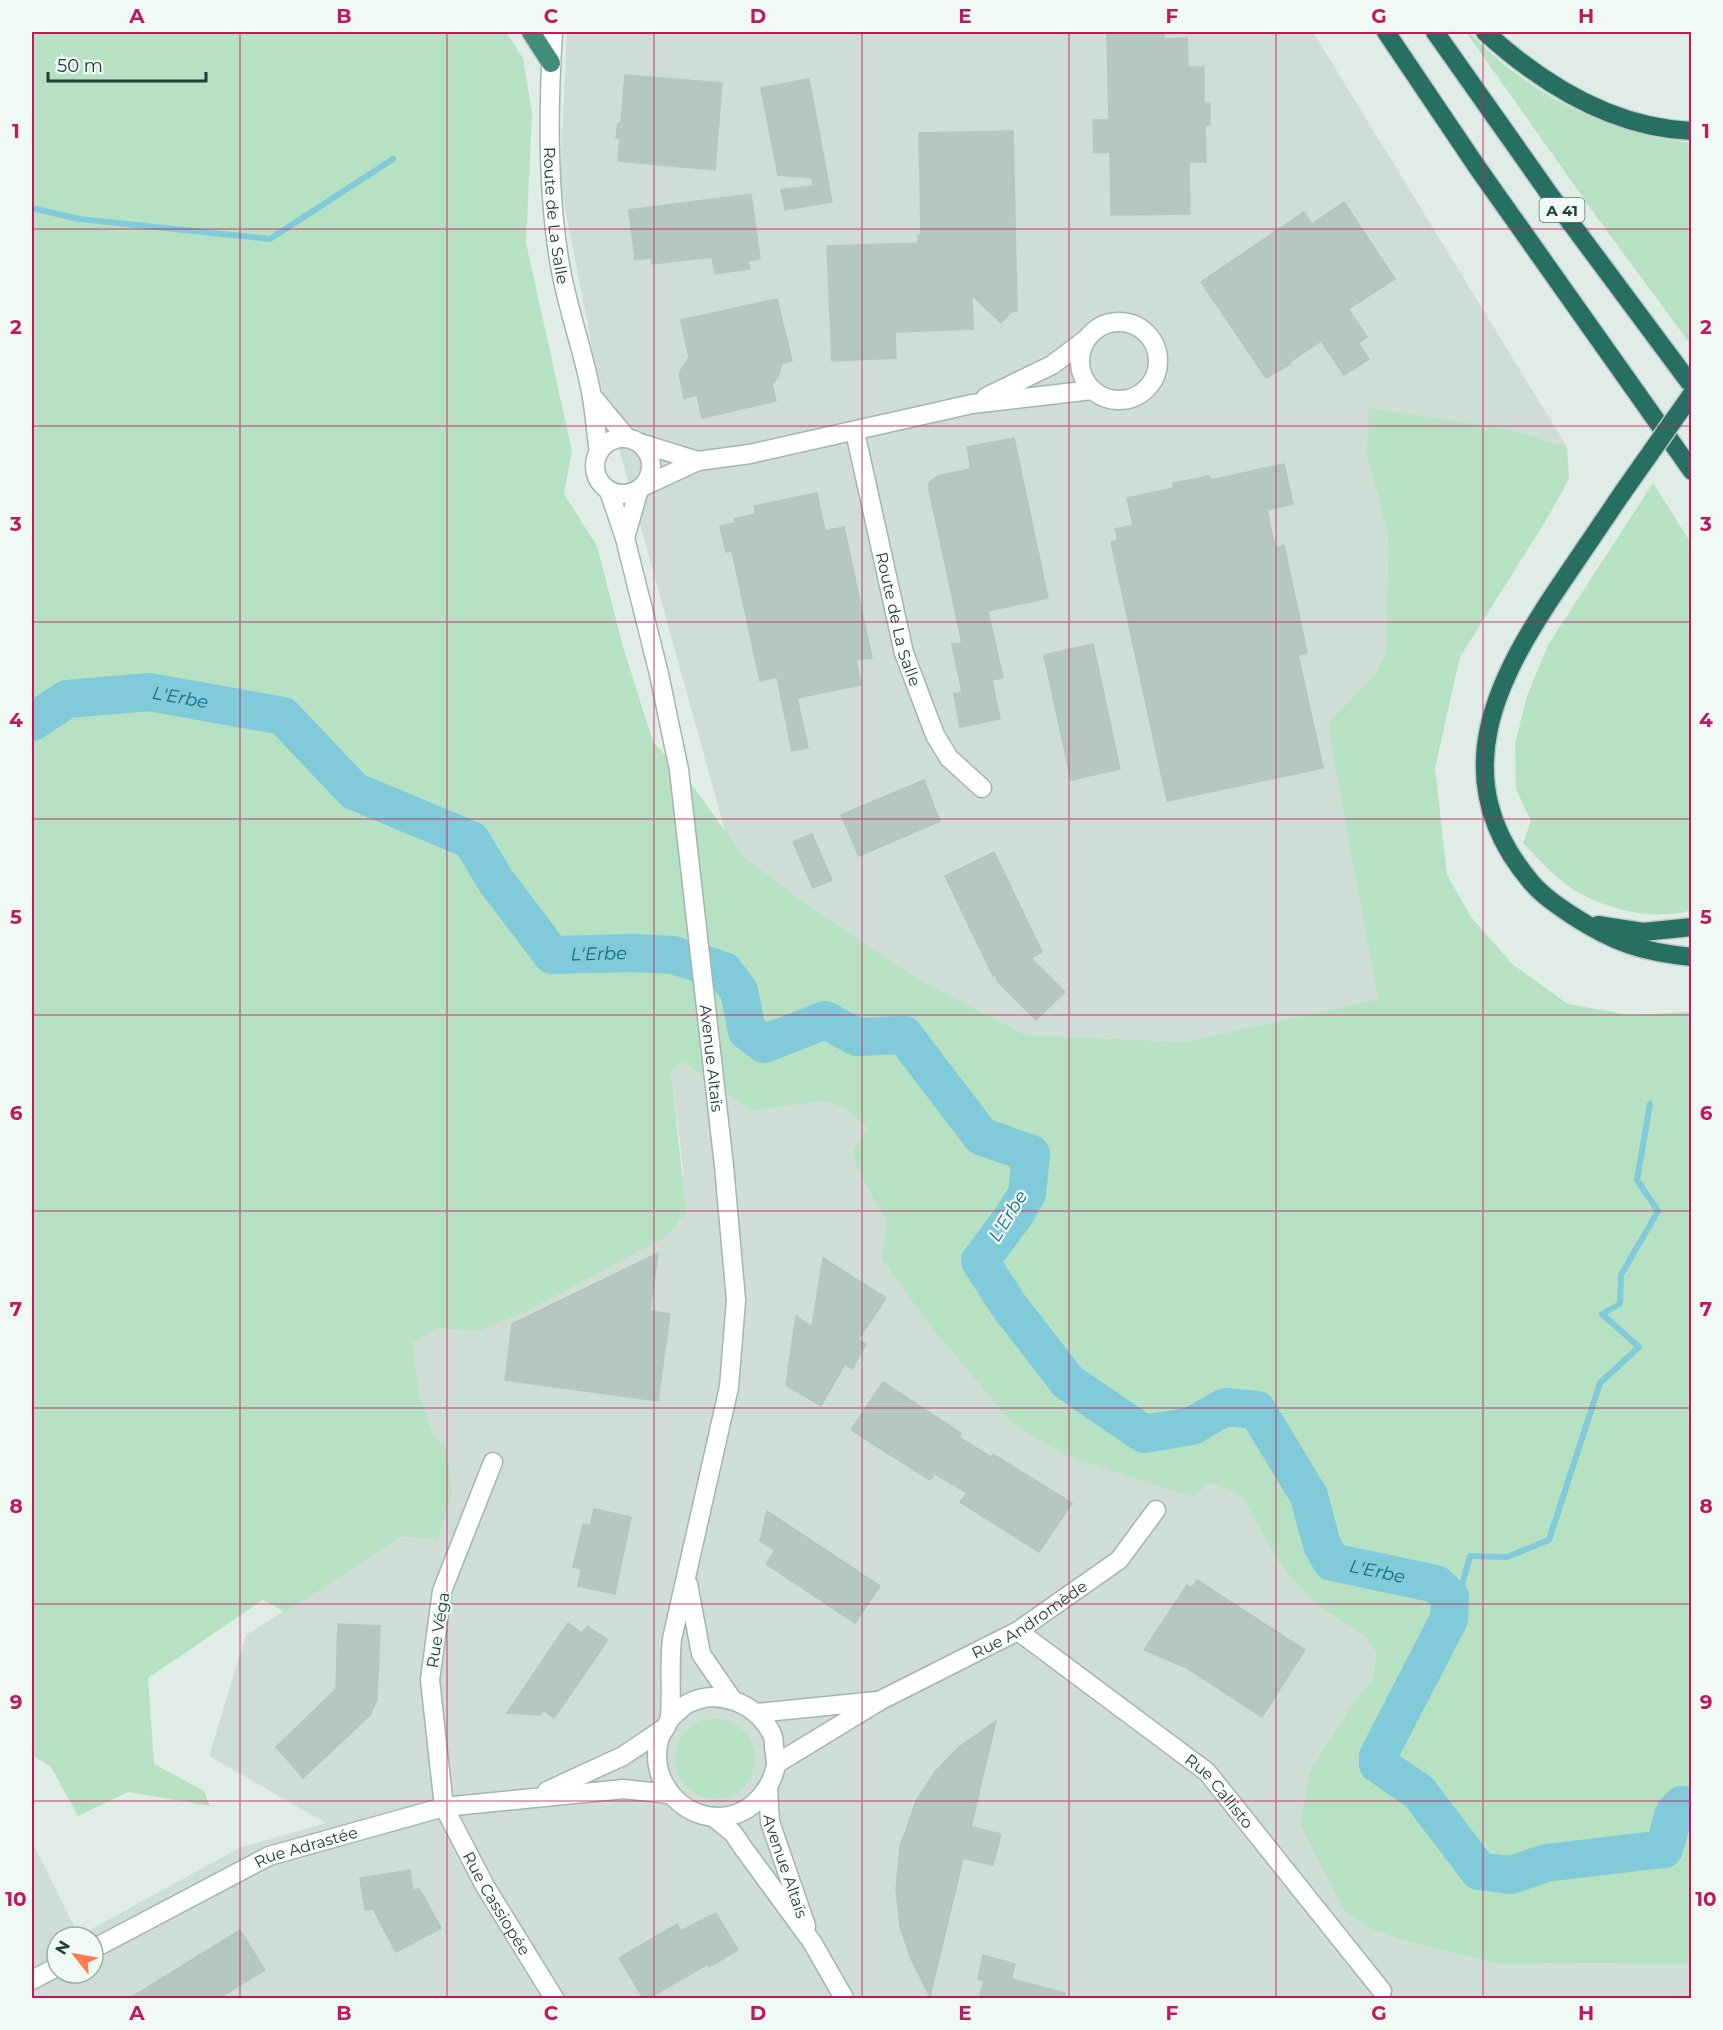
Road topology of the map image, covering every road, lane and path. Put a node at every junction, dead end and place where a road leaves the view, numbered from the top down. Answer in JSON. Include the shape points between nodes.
{"nodes":[{"id":1,"x":531,"y":32,"type":"edge"},
{"id":2,"x":553,"y":32,"type":"edge"},
{"id":3,"x":1386,"y":32,"type":"edge"},
{"id":4,"x":1435,"y":32,"type":"edge"},
{"id":5,"x":1485,"y":32,"type":"edge"},
{"id":6,"x":551,"y":63,"type":"junction"},
{"id":7,"x":1692,"y":131,"type":"edge"},
{"id":8,"x":1085,"y":340,"type":"junction"},
{"id":9,"x":1692,"y":386,"type":"edge"},
{"id":10,"x":1092,"y":390,"type":"junction"},
{"id":11,"x":1692,"y":394,"type":"edge"},
{"id":12,"x":592,"y":396,"type":"junction"},
{"id":13,"x":972,"y":404,"type":"junction"},
{"id":14,"x":855,"y":432,"type":"junction"},
{"id":15,"x":633,"y":440,"type":"junction"},
{"id":16,"x":599,"y":452,"type":"junction"},
{"id":17,"x":698,"y":461,"type":"junction"},
{"id":18,"x":1690,"y":470,"type":"edge"},
{"id":19,"x":641,"y":488,"type":"junction"},
{"id":20,"x":609,"y":491,"type":"junction"},
{"id":21,"x":625,"y":537,"type":"junction"},
{"id":22,"x":982,"y":788,"type":"dead end"},
{"id":23,"x":1570,"y":914,"type":"junction"},
{"id":24,"x":1692,"y":927,"type":"edge"},
{"id":25,"x":1692,"y":957,"type":"edge"},
{"id":26,"x":493,"y":1462,"type":"dead end"},
{"id":27,"x":1156,"y":1510,"type":"dead end"},
{"id":28,"x":687,"y":1580,"type":"junction"},
{"id":29,"x":1018,"y":1631,"type":"junction"},
{"id":30,"x":732,"y":1699,"type":"junction"},
{"id":31,"x":881,"y":1701,"type":"junction"},
{"id":32,"x":757,"y":1713,"type":"junction"},
{"id":33,"x":668,"y":1723,"type":"junction"},
{"id":34,"x":776,"y":1764,"type":"junction"},
{"id":35,"x":768,"y":1788,"type":"junction"},
{"id":36,"x":669,"y":1794,"type":"junction"},
{"id":37,"x":535,"y":1797,"type":"junction"},
{"id":38,"x":444,"y":1807,"type":"junction"},
{"id":39,"x":713,"y":1817,"type":"junction"},
{"id":40,"x":812,"y":1942,"type":"junction"},
{"id":41,"x":105,"y":1943,"type":"edge"},
{"id":42,"x":1382,"y":1991,"type":"dead end"},
{"id":43,"x":554,"y":1998,"type":"edge"},
{"id":44,"x":844,"y":1998,"type":"edge"}],
"edges":[{"from":1,"to":6,"type":"highway"},
{"from":2,"to":6,"type":"street","name":"Route de La Salle"},
{"from":3,"to":18,"type":"highway","number":"A 41"},
{"from":4,"to":9,"type":"highway","number":"A 41"},
{"from":5,"to":7,"type":"highway","via":[[1532,71],[1590,105],[1642,124]]},
{"from":6,"to":12,"type":"street","name":"Route de La Salle","via":[[551,184],[559,260]]},
{"from":8,"to":10,"type":"street","via":[[1080,365]]},
{"from":8,"to":10,"type":"street","via":[[1103,325],[1126,322],[1149,336],[1158,358],[1153,381],[1136,396],[1113,400]]},
{"from":8,"to":13,"type":"street","via":[[1052,365]]},
{"from":10,"to":13,"type":"street"},
{"from":11,"to":23,"type":"highway","bridge":true,"via":[[1524,641],[1499,692],[1487,736],[1486,781],[1500,836],[1535,887]]},
{"from":12,"to":15,"type":"street","name":"Route de La Salle"},
{"from":12,"to":16,"type":"street","name":"Route de La Salle"},
{"from":13,"to":14,"type":"street"},
{"from":14,"to":17,"type":"street"},
{"from":14,"to":22,"type":"street","name":"Route de La Salle","via":[[904,653],[935,735],[949,758]]},
{"from":15,"to":16,"type":"street","via":[[615,438]]},
{"from":15,"to":17,"type":"street"},
{"from":15,"to":19,"type":"street","via":[[648,452],[652,463],[650,475]]},
{"from":16,"to":20,"type":"street","via":[[596,473]]},
{"from":17,"to":19,"type":"street"},
{"from":19,"to":20,"type":"street","via":[[633,493]]},
{"from":19,"to":21,"type":"street"},
{"from":20,"to":21,"type":"street","name":"Avenue Altaïs"},
{"from":21,"to":28,"type":"street","name":"Avenue Altaïs","via":[[679,770],[736,1300],[729,1387]]},
{"from":23,"to":24,"type":"highway","via":[[1628,931]]},
{"from":23,"to":25,"type":"highway","via":[[1622,944]]},
{"from":26,"to":38,"type":"street","name":"Rue Véga","via":[[442,1591],[430,1680]]},
{"from":27,"to":29,"type":"street","name":"Rue Andromède","via":[[1119,1560]]},
{"from":28,"to":30,"type":"street","name":"Avenue Altaïs","via":[[701,1654]]},
{"from":28,"to":33,"type":"street","name":"Avenue Altaïs","via":[[672,1639]]},
{"from":29,"to":31,"type":"street","name":"Rue Andromède"},
{"from":29,"to":42,"type":"street","name":"Rue Callisto","via":[[1207,1772]]},
{"from":30,"to":32,"type":"street"},
{"from":30,"to":33,"type":"street","via":[[710,1697],[687,1704]]},
{"from":31,"to":32,"type":"street","name":"Rue Andromède"},
{"from":31,"to":34,"type":"street","name":"Rue Andromède"},
{"from":32,"to":34,"type":"street","via":[[773,1736]]},
{"from":33,"to":36,"type":"street","via":[[659,1740],[657,1768]]},
{"from":33,"to":37,"type":"street","name":"Rue Adrastée","via":[[623,1756]]},
{"from":34,"to":35,"type":"street"},
{"from":35,"to":39,"type":"street","via":[[754,1804],[734,1814]]},
{"from":35,"to":40,"type":"street","name":"Avenue Altaïs","via":[[770,1822]]},
{"from":36,"to":37,"type":"street","name":"Rue Adrastée","via":[[624,1789]]},
{"from":36,"to":39,"type":"street","via":[[688,1810]]},
{"from":37,"to":38,"type":"street","name":"Rue Adrastée"},
{"from":38,"to":41,"type":"street","name":"Rue Adrastée","via":[[269,1856]]},
{"from":38,"to":43,"type":"street","name":"Rue Cassiopée","via":[[485,1886]]},
{"from":39,"to":40,"type":"street","name":"Avenue Altaïs","via":[[733,1833]]},
{"from":40,"to":44,"type":"street","name":"Avenue Altaïs"}]}
